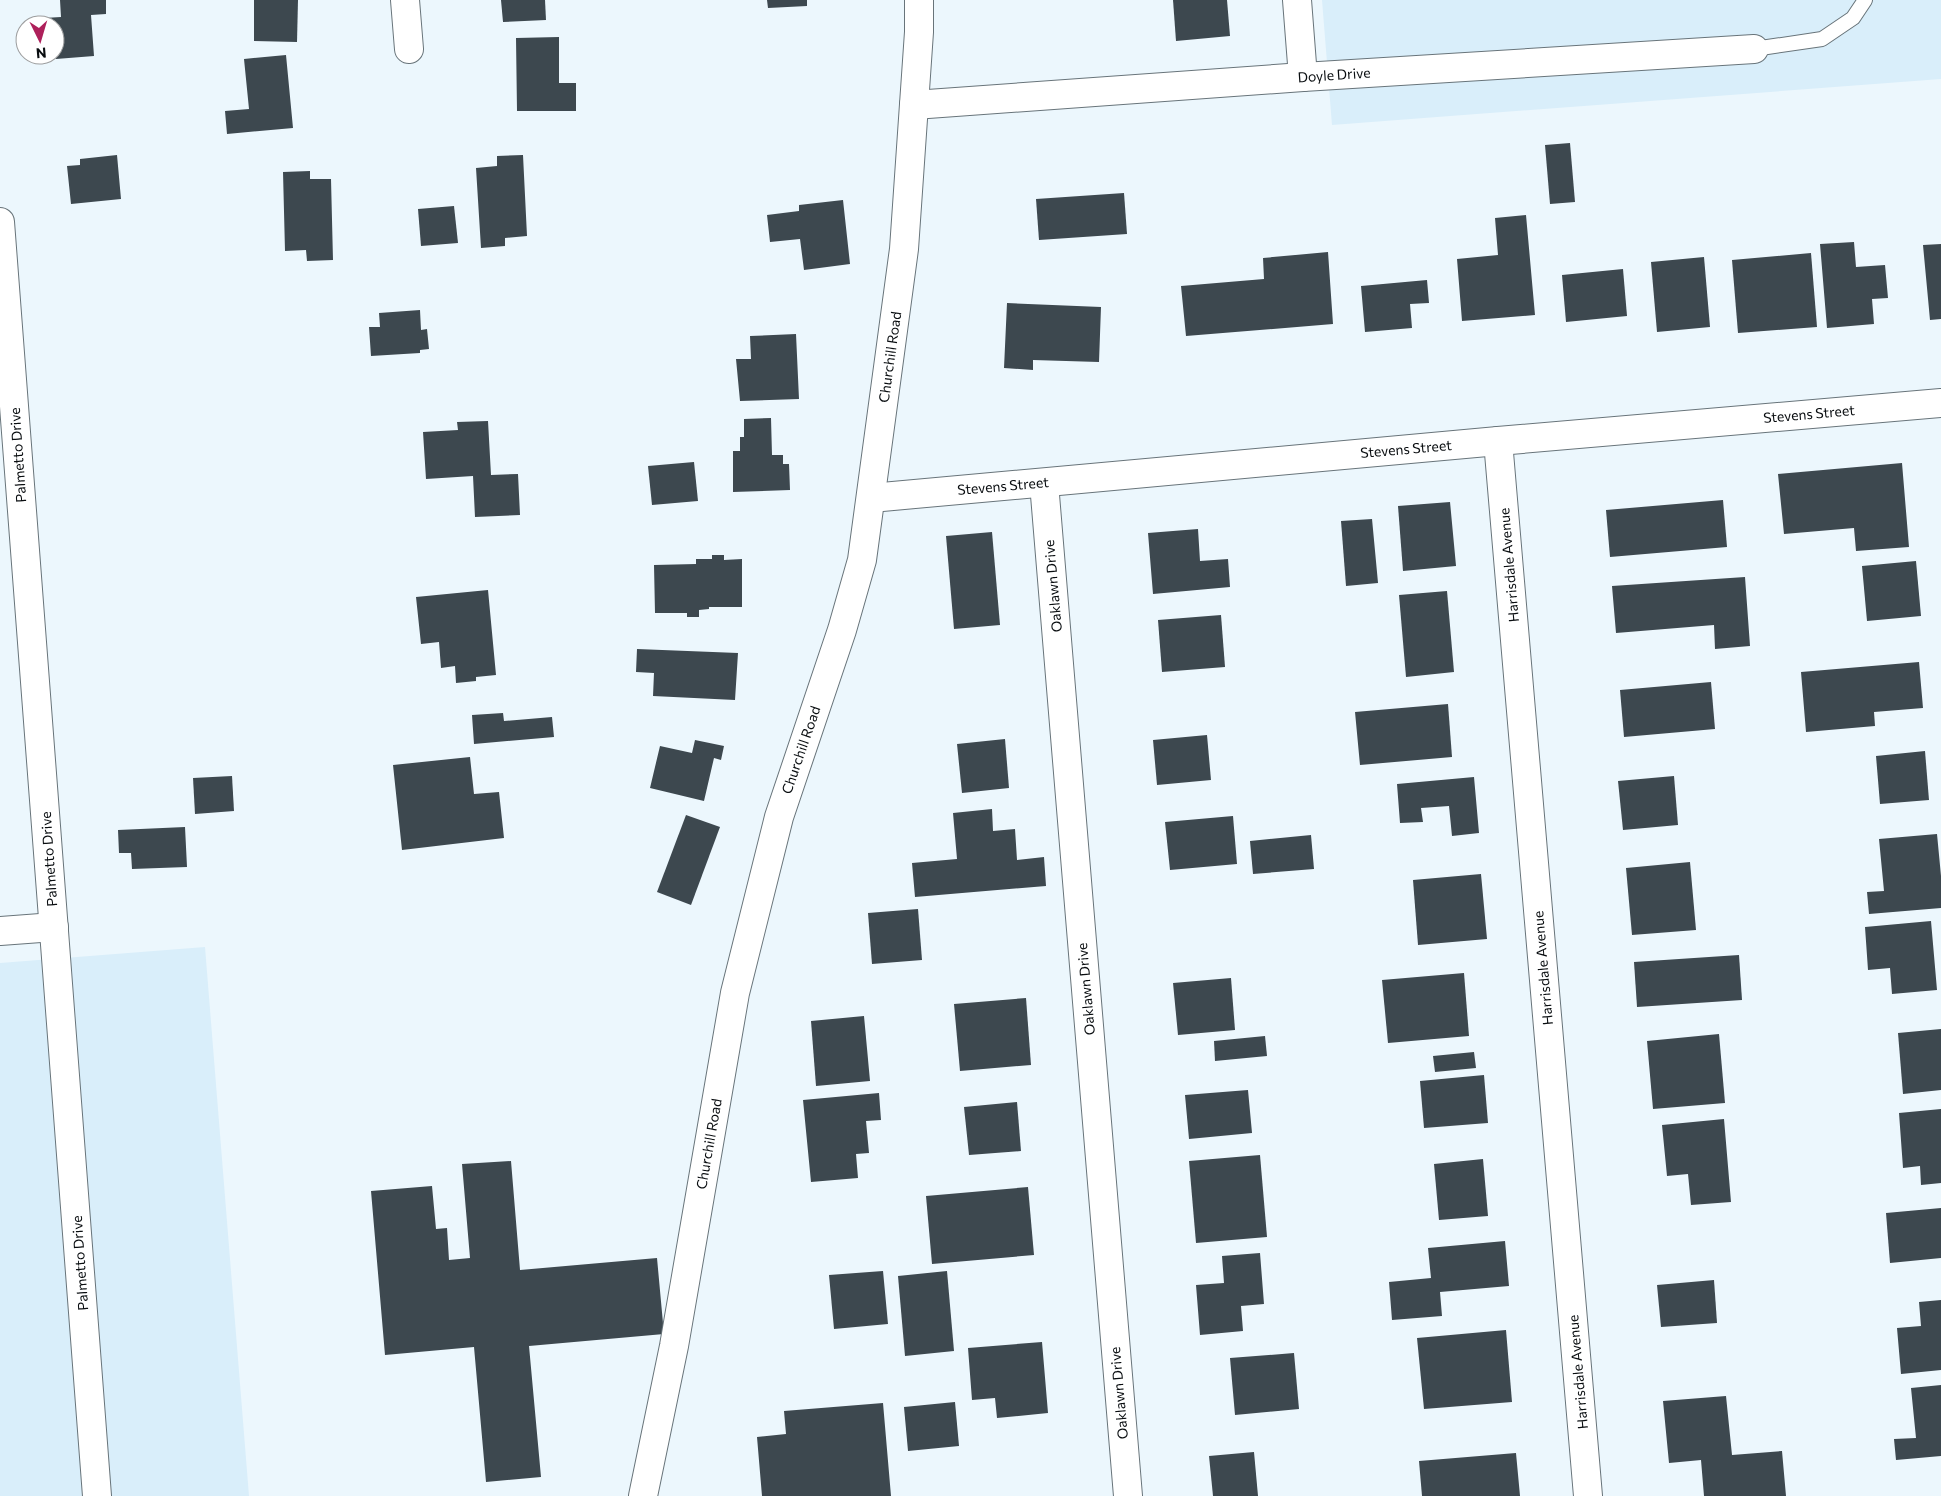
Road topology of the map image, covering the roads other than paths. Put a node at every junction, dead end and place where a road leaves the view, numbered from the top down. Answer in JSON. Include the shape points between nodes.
{"nodes":[{"id":1,"x":404,"y":0,"type":"edge"},
{"id":2,"x":919,"y":0,"type":"edge"},
{"id":3,"x":1297,"y":0,"type":"edge"},
{"id":4,"x":1865,"y":0,"type":"edge"},
{"id":5,"x":409,"y":49,"type":"dead end"},
{"id":6,"x":1754,"y":49,"type":"joint"},
{"id":7,"x":1303,"y":77,"type":"junction"},
{"id":8,"x":914,"y":106,"type":"junction"},
{"id":9,"x":0,"y":222,"type":"edge"},
{"id":10,"x":1941,"y":403,"type":"edge"},
{"id":11,"x":1498,"y":441,"type":"junction"},
{"id":12,"x":1044,"y":483,"type":"junction"},
{"id":13,"x":871,"y":498,"type":"junction"},
{"id":14,"x":54,"y":927,"type":"junction"},
{"id":15,"x":0,"y":931,"type":"edge"},
{"id":16,"x":97,"y":1496,"type":"edge"},
{"id":17,"x":642,"y":1496,"type":"edge"},
{"id":18,"x":1128,"y":1496,"type":"edge"},
{"id":19,"x":1588,"y":1496,"type":"edge"}],
"edges":[{"from":1,"to":5,"type":"street"},
{"from":2,"to":8,"type":"street","name":"Churchill Road"},
{"from":3,"to":7,"type":"street"},
{"from":4,"to":6,"type":"lane","via":[[1853,18],[1822,39]]},
{"from":6,"to":7,"type":"street","name":"Doyle Drive"},
{"from":7,"to":8,"type":"street","name":"Doyle Drive"},
{"from":8,"to":13,"type":"street","name":"Churchill Road","via":[[904,250]]},
{"from":9,"to":14,"type":"street","name":"Palmetto Drive"},
{"from":10,"to":11,"type":"street","name":"Stevens Street"},
{"from":11,"to":12,"type":"street","name":"Stevens Street"},
{"from":11,"to":19,"type":"street","name":"Harrisdale Avenue"},
{"from":12,"to":13,"type":"street","name":"Stevens Street"},
{"from":12,"to":18,"type":"street","name":"Oaklawn Drive"},
{"from":13,"to":17,"type":"street","name":"Churchill Road","via":[[862,560],[779,817],[735,993],[674,1346]]},
{"from":14,"to":15,"type":"street"},
{"from":14,"to":16,"type":"street","name":"Palmetto Drive"}]}
